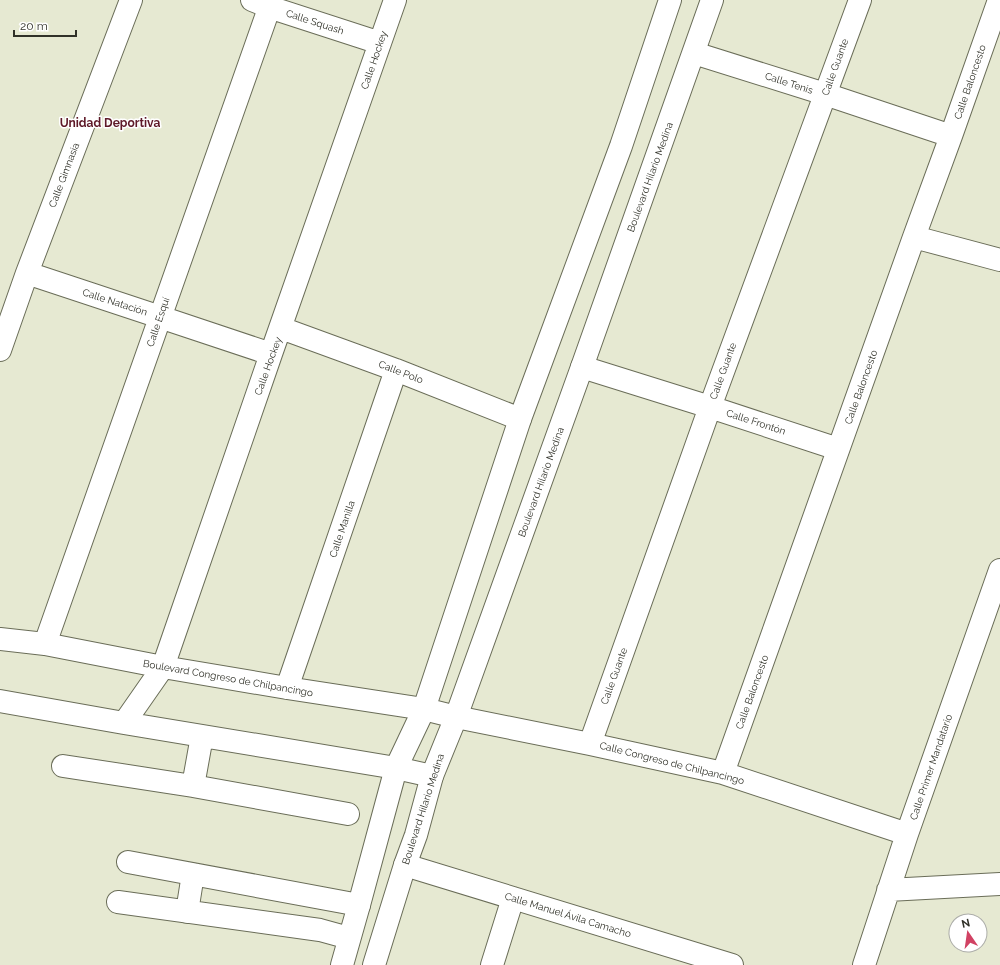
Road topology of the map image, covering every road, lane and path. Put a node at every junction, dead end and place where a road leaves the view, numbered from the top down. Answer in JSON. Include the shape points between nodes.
{"nodes":[{"id":1,"x":131,"y":0,"type":"edge"},
{"id":2,"x":395,"y":0,"type":"edge"},
{"id":3,"x":670,"y":0,"type":"edge"},
{"id":4,"x":712,"y":0,"type":"edge"},
{"id":5,"x":860,"y":0,"type":"edge"},
{"id":6,"x":999,"y":0,"type":"edge"},
{"id":7,"x":264,"y":2,"type":"edge"},
{"id":8,"x":380,"y":43,"type":"junction"},
{"id":9,"x":694,"y":53,"type":"junction"},
{"id":10,"x":825,"y":94,"type":"junction"},
{"id":11,"x":951,"y":136,"type":"junction"},
{"id":12,"x":914,"y":237,"type":"junction"},
{"id":13,"x":1000,"y":260,"type":"edge"},
{"id":14,"x":27,"y":273,"type":"junction"},
{"id":15,"x":160,"y":317,"type":"junction"},
{"id":16,"x":281,"y":328,"type":"junction"},
{"id":17,"x":0,"y":350,"type":"edge"},
{"id":18,"x":271,"y":354,"type":"junction"},
{"id":19,"x":582,"y":367,"type":"junction"},
{"id":20,"x":396,"y":370,"type":"junction"},
{"id":21,"x":710,"y":407,"type":"junction"},
{"id":22,"x":520,"y":419,"type":"junction"},
{"id":23,"x":838,"y":449,"type":"junction"},
{"id":24,"x":1000,"y":570,"type":"edge"},
{"id":25,"x":0,"y":639,"type":"edge"},
{"id":26,"x":44,"y":644,"type":"junction"},
{"id":27,"x":163,"y":667,"type":"junction"},
{"id":28,"x":288,"y":688,"type":"junction"},
{"id":29,"x":1,"y":704,"type":"edge"},
{"id":30,"x":424,"y":709,"type":"junction"},
{"id":31,"x":456,"y":717,"type":"junction"},
{"id":32,"x":124,"y":723,"type":"junction"},
{"id":33,"x":202,"y":736,"type":"junction"},
{"id":34,"x":590,"y":744,"type":"junction"},
{"id":35,"x":63,"y":766,"type":"dead end"},
{"id":36,"x":396,"y":768,"type":"junction"},
{"id":37,"x":723,"y":773,"type":"junction"},
{"id":38,"x":432,"y":776,"type":"junction"},
{"id":39,"x":193,"y":786,"type":"junction"},
{"id":40,"x":348,"y":814,"type":"dead end"},
{"id":41,"x":907,"y":834,"type":"junction"},
{"id":42,"x":128,"y":862,"type":"dead end"},
{"id":43,"x":405,"y":865,"type":"junction"},
{"id":44,"x":193,"y":874,"type":"junction"},
{"id":45,"x":1000,"y":884,"type":"edge"},
{"id":46,"x":888,"y":890,"type":"junction"},
{"id":47,"x":513,"y":898,"type":"junction"},
{"id":48,"x":118,"y":902,"type":"dead end"},
{"id":49,"x":360,"y":904,"type":"junction"},
{"id":50,"x":187,"y":912,"type":"junction"},
{"id":51,"x":349,"y":938,"type":"junction"},
{"id":52,"x":342,"y":965,"type":"edge"},
{"id":53,"x":374,"y":965,"type":"edge"},
{"id":54,"x":492,"y":965,"type":"edge"},
{"id":55,"x":731,"y":965,"type":"edge"},
{"id":56,"x":864,"y":965,"type":"edge"}],
"edges":[{"from":1,"to":14,"type":"street","name":"Calle Gimnasia"},
{"from":2,"to":8,"type":"street","name":"Calle Hockey"},
{"from":3,"to":22,"type":"street","via":[[621,146]]},
{"from":4,"to":9,"type":"street","name":"Boulevard Hilario Medina"},
{"from":5,"to":10,"type":"street","name":"Calle Guante"},
{"from":6,"to":11,"type":"street","name":"Calle Baloncesto"},
{"from":7,"to":8,"type":"street","name":"Calle Squash"},
{"from":7,"to":15,"type":"street","name":"Calle Esquí"},
{"from":8,"to":16,"type":"street","name":"Calle Hockey"},
{"from":9,"to":10,"type":"street","name":"Calle Tenis"},
{"from":9,"to":19,"type":"street","name":"Boulevard Hilario Medina"},
{"from":10,"to":11,"type":"street","name":"Calle Tenis"},
{"from":10,"to":21,"type":"street","name":"Calle Guante"},
{"from":11,"to":12,"type":"street","name":"Calle Baloncesto"},
{"from":12,"to":13,"type":"street"},
{"from":12,"to":23,"type":"street","name":"Calle Baloncesto"},
{"from":14,"to":15,"type":"street","name":"Calle Natación"},
{"from":14,"to":17,"type":"street","name":"Calle Gimnasia"},
{"from":15,"to":18,"type":"street","name":"Calle Natación"},
{"from":15,"to":26,"type":"street","name":"Calle Esquí"},
{"from":16,"to":18,"type":"street","name":"Calle Hockey"},
{"from":16,"to":20,"type":"street","name":"Calle Polo"},
{"from":18,"to":27,"type":"street","name":"Calle Hockey"},
{"from":19,"to":21,"type":"street","name":"Calle Frontón"},
{"from":19,"to":31,"type":"street","name":"Boulevard Hilario Medina"},
{"from":20,"to":22,"type":"street","name":"Calle Polo"},
{"from":20,"to":28,"type":"street","name":"Calle Manilla"},
{"from":21,"to":23,"type":"street","name":"Calle Frontón"},
{"from":21,"to":34,"type":"street","name":"Calle Guante"},
{"from":22,"to":30,"type":"street"},
{"from":23,"to":37,"type":"street","name":"Calle Baloncesto"},
{"from":24,"to":41,"type":"street","name":"Calle Primer Mandatario"},
{"from":25,"to":26,"type":"street","name":"Boulevard Congreso de Chilpancingo"},
{"from":26,"to":27,"type":"street","name":"Boulevard Congreso de Chilpancingo"},
{"from":27,"to":28,"type":"street","name":"Boulevard Congreso de Chilpancingo"},
{"from":27,"to":32,"type":"street","name":"Calle Hockey"},
{"from":28,"to":30,"type":"street","name":"Boulevard Congreso de Chilpancingo"},
{"from":29,"to":32,"type":"street"},
{"from":30,"to":31,"type":"street","name":"Boulevard Congreso de Chilpancingo"},
{"from":30,"to":36,"type":"street"},
{"from":31,"to":34,"type":"street","name":"Calle Congreso de Chilpancingo"},
{"from":31,"to":38,"type":"street","name":"Boulevard Hilario Medina"},
{"from":32,"to":33,"type":"street"},
{"from":33,"to":36,"type":"street"},
{"from":33,"to":39,"type":"street"},
{"from":34,"to":37,"type":"street","name":"Calle Congreso de Chilpancingo"},
{"from":35,"to":39,"type":"street"},
{"from":36,"to":38,"type":"street"},
{"from":36,"to":49,"type":"street"},
{"from":37,"to":41,"type":"street","name":"Calle Congreso de Chilpancingo"},
{"from":38,"to":43,"type":"street","name":"Boulevard Hilario Medina"},
{"from":39,"to":40,"type":"street"},
{"from":41,"to":46,"type":"street","name":"Calle Primer Mandatario"},
{"from":42,"to":44,"type":"street"},
{"from":43,"to":47,"type":"street","name":"Calle Manuel Ávila Camacho"},
{"from":43,"to":53,"type":"street","name":"Boulevard Hilario Medina"},
{"from":44,"to":49,"type":"street"},
{"from":44,"to":50,"type":"street"},
{"from":45,"to":46,"type":"street"},
{"from":46,"to":56,"type":"street","name":"Calle Primer Mandatario"},
{"from":47,"to":54,"type":"street"},
{"from":47,"to":55,"type":"street","name":"Calle Manuel Ávila Camacho"},
{"from":48,"to":50,"type":"street"},
{"from":49,"to":51,"type":"street"},
{"from":50,"to":51,"type":"street","via":[[320,930]]},
{"from":51,"to":52,"type":"street"}]}
